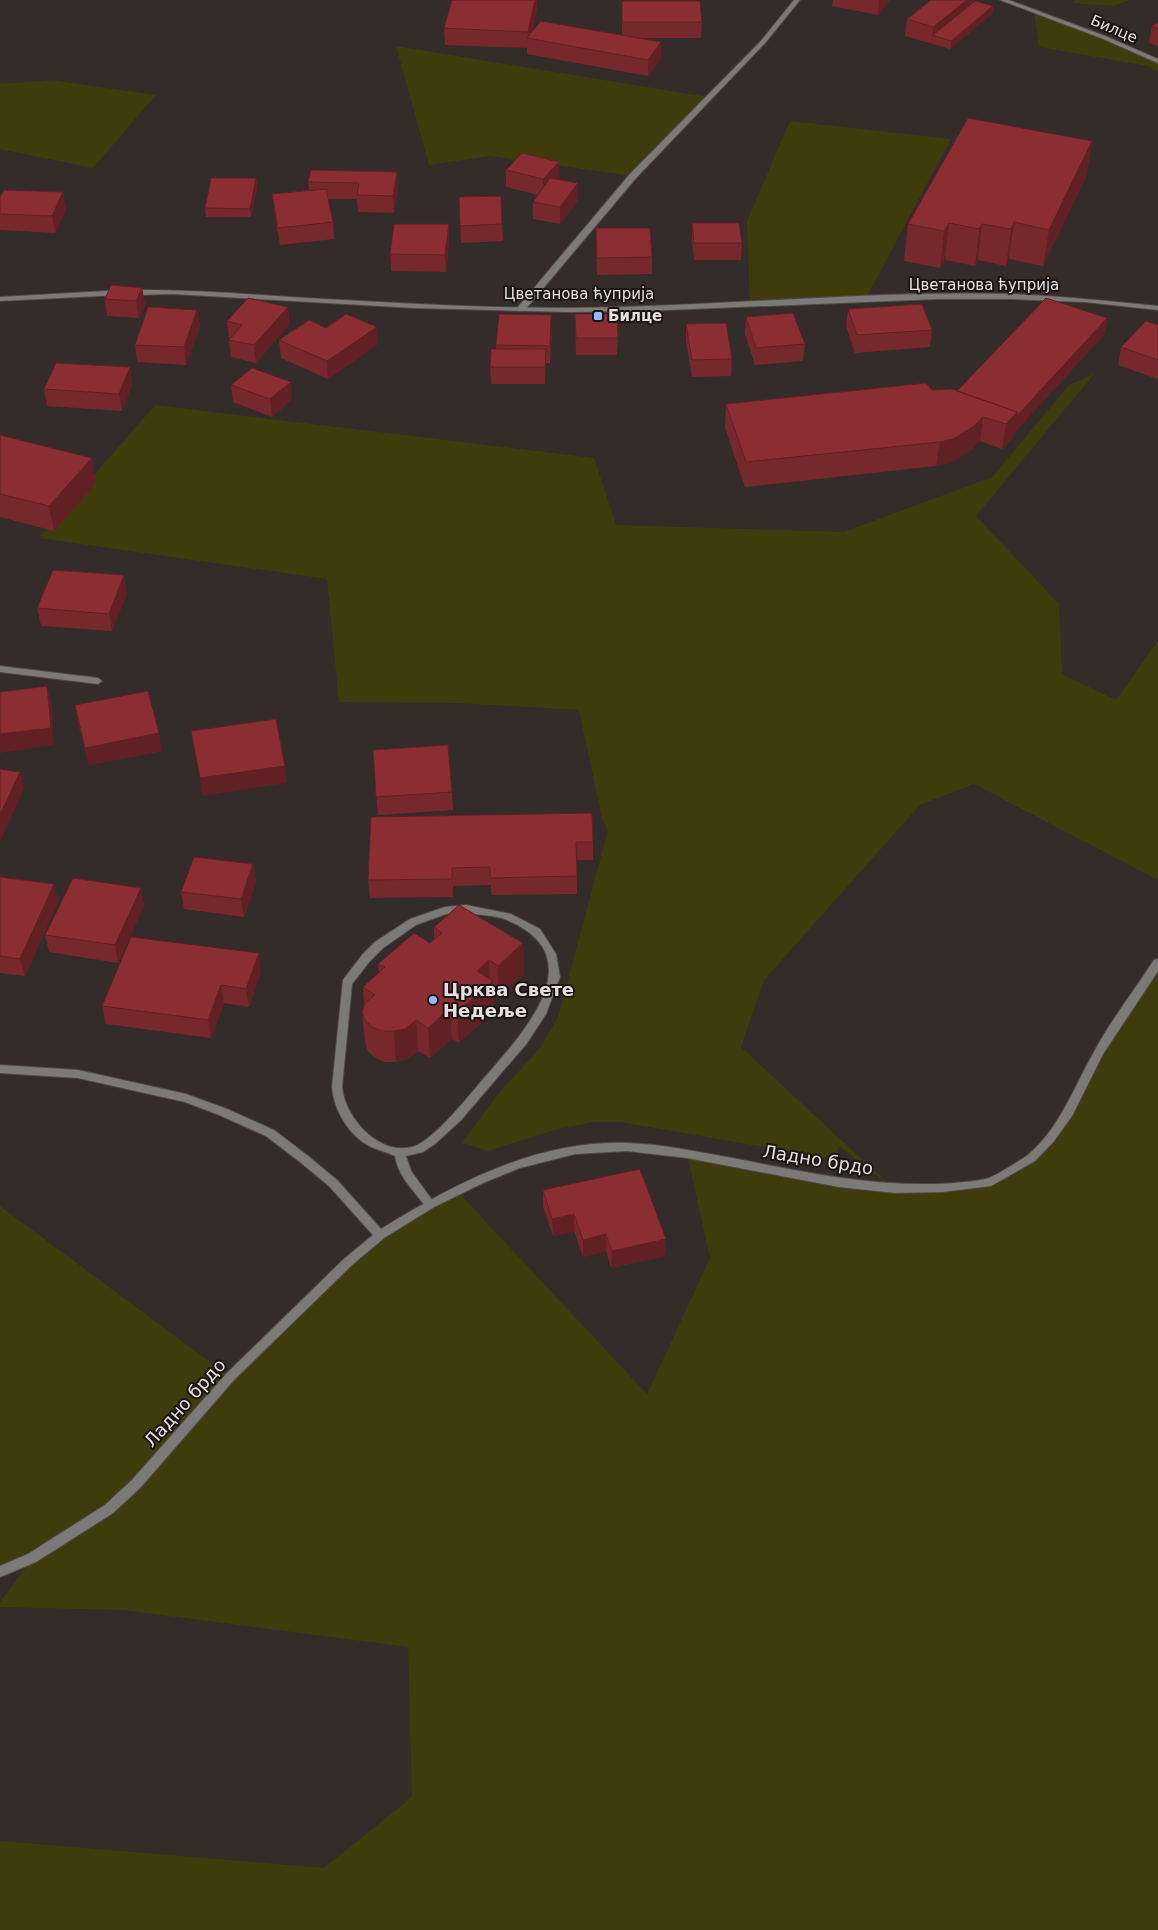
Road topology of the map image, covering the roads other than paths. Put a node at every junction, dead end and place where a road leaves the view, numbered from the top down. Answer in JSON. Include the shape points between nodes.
{"nodes":[{"id":1,"x":797,"y":0,"type":"edge"},
{"id":2,"x":1003,"y":0,"type":"edge"},
{"id":3,"x":1158,"y":61,"type":"edge"},
{"id":4,"x":0,"y":299,"type":"edge"},
{"id":5,"x":1158,"y":308,"type":"edge"},
{"id":6,"x":521,"y":309,"type":"junction"},
{"id":7,"x":0,"y":669,"type":"edge"},
{"id":8,"x":98,"y":681,"type":"dead end"},
{"id":9,"x":1158,"y":963,"type":"edge"},
{"id":10,"x":0,"y":1069,"type":"edge"},
{"id":11,"x":400,"y":1154,"type":"junction"},
{"id":12,"x":430,"y":1204,"type":"junction"},
{"id":13,"x":380,"y":1236,"type":"junction"},
{"id":14,"x":0,"y":1572,"type":"edge"}],
"edges":[{"from":1,"to":6,"type":"street","via":[[763,42],[633,176]]},
{"from":2,"to":3,"type":"street","name":"Билце"},
{"from":4,"to":6,"type":"street","name":"Цветанова ћуприја","via":[[98,293],[199,292],[329,302]]},
{"from":5,"to":6,"type":"street","name":"Цветанова ћуприја","via":[[1084,300],[948,297]]},
{"from":7,"to":8,"type":"street"},
{"from":9,"to":12,"type":"street","name":"Ладно брдо","via":[[1099,1052],[1068,1113],[1050,1138],[1031,1158],[991,1182],[894,1189],[839,1184],[687,1154],[627,1147],[575,1150],[518,1164]]},
{"from":10,"to":13,"type":"street","via":[[78,1074],[186,1098],[270,1133],[332,1184]]},
{"from":11,"to":11,"type":"street","via":[[419,1149],[457,1117],[541,1014],[555,977],[551,954],[537,932],[508,916],[466,909],[445,911],[413,922],[379,945],[347,983],[338,1099],[348,1120],[362,1135],[372,1143]]},
{"from":11,"to":12,"type":"street","via":[[405,1173]]},
{"from":12,"to":13,"type":"street","name":"Ладно брдо"},
{"from":13,"to":14,"type":"street","name":"Ладно брдо","via":[[341,1268],[230,1377],[136,1484],[109,1509],[32,1558]]}]}
